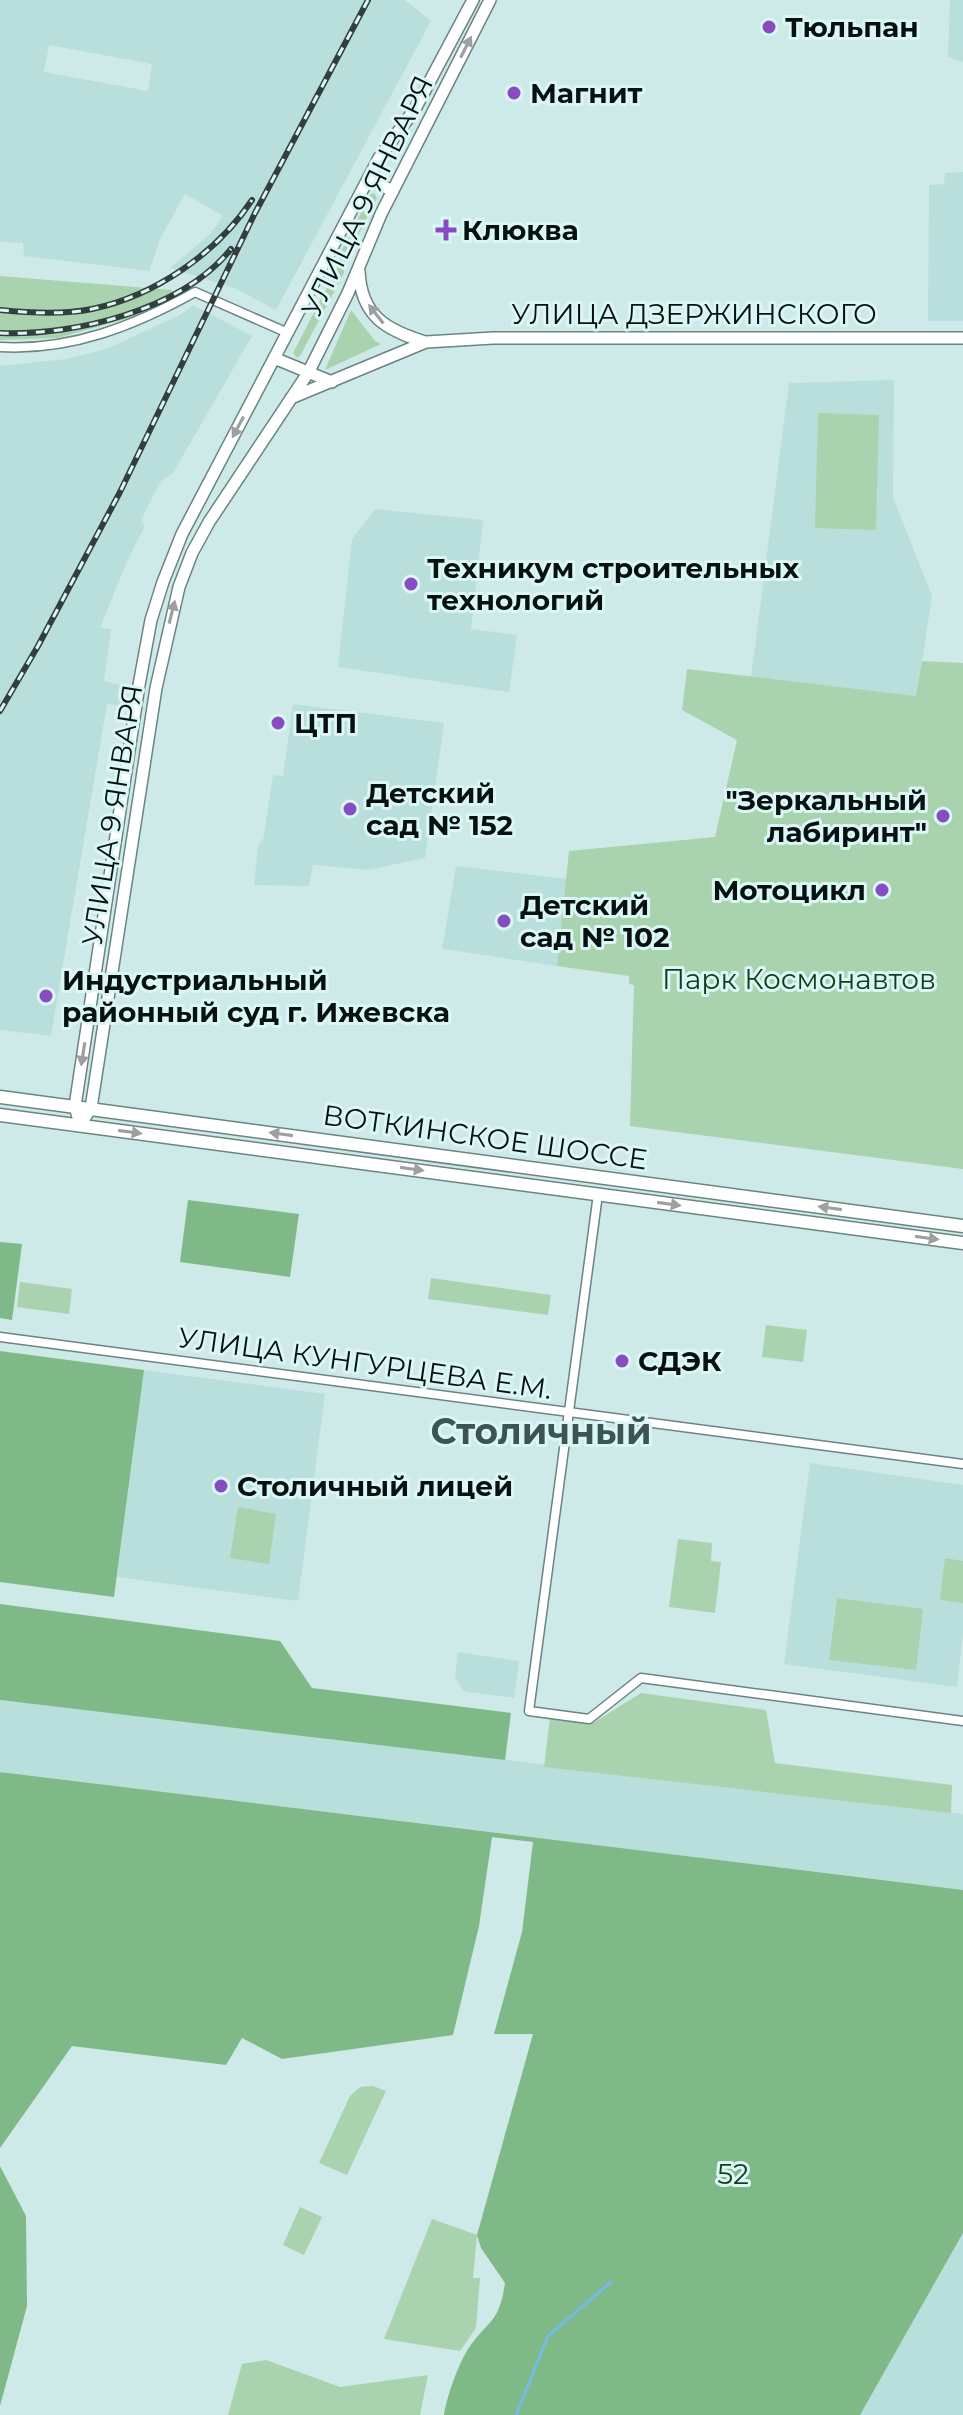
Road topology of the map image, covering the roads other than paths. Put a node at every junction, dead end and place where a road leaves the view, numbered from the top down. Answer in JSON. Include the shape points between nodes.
{"nodes":[{"id":1,"x":473,"y":0,"type":"edge"},
{"id":2,"x":490,"y":0,"type":"edge"},
{"id":3,"x":368,"y":179,"type":"junction"},
{"id":4,"x":393,"y":191,"type":"junction"},
{"id":5,"x":361,"y":260,"type":"junction"},
{"id":6,"x":288,"y":333,"type":"junction"},
{"id":7,"x":963,"y":338,"type":"edge"},
{"id":8,"x":426,"y":342,"type":"junction"},
{"id":9,"x":0,"y":347,"type":"edge"},
{"id":10,"x":274,"y":358,"type":"junction"},
{"id":11,"x":308,"y":373,"type":"junction"},
{"id":12,"x":332,"y":382,"type":"junction"},
{"id":13,"x":291,"y":399,"type":"junction"},
{"id":14,"x":134,"y":714,"type":"junction"},
{"id":15,"x":151,"y":717,"type":"junction"},
{"id":16,"x":0,"y":1097,"type":"edge"},
{"id":17,"x":75,"y":1106,"type":"junction"},
{"id":18,"x":91,"y":1108,"type":"junction"},
{"id":19,"x":0,"y":1115,"type":"edge"},
{"id":20,"x":80,"y":1125,"type":"junction"},
{"id":21,"x":598,"y":1194,"type":"junction"},
{"id":22,"x":963,"y":1226,"type":"edge"},
{"id":23,"x":963,"y":1243,"type":"edge"},
{"id":24,"x":0,"y":1337,"type":"edge"},
{"id":25,"x":569,"y":1412,"type":"junction"},
{"id":26,"x":963,"y":1464,"type":"edge"},
{"id":27,"x":963,"y":1721,"type":"edge"}],
"edges":[{"from":1,"to":3,"type":"main road","name":"УЛИЦА 9 ЯНВАРЯ","via":[[415,109]]},
{"from":4,"to":2,"type":"main road","name":"УЛИЦА 9 ЯНВАРЯ","one_way":true},
{"from":3,"to":4,"type":"main road"},
{"from":3,"to":6,"type":"main road","name":"УЛИЦА 9 ЯНВАРЯ"},
{"from":4,"to":5,"type":"main road","name":"УЛИЦА 9 ЯНВАРЯ"},
{"from":8,"to":5,"type":"main road","name":"УЛИЦА ДЗЕРЖИНСКОГО","one_way":true,"via":[[379,321],[362,291]]},
{"from":5,"to":11,"type":"main road","name":"УЛИЦА 9 ЯНВАРЯ"},
{"from":6,"to":9,"type":"street","via":[[195,292],[152,316],[67,345]]},
{"from":6,"to":10,"type":"main road","name":"УЛИЦА 9 ЯНВАРЯ"},
{"from":7,"to":8,"type":"main road","name":"УЛИЦА ДЗЕРЖИНСКОГО"},
{"from":8,"to":12,"type":"main road","name":"УЛИЦА ДЗЕРЖИНСКОГО"},
{"from":10,"to":11,"type":"main road"},
{"from":10,"to":14,"type":"main road","name":"УЛИЦА 9 ЯНВАРЯ","one_way":true,"via":[[182,534],[163,582]]},
{"from":11,"to":12,"type":"main road"},
{"from":11,"to":13,"type":"main road","name":"УЛИЦА 9 ЯНВАРЯ"},
{"from":12,"to":13,"type":"main road","name":"УЛИЦА ДЗЕРЖИНСКОГО"},
{"from":15,"to":13,"type":"main road","name":"УЛИЦА 9 ЯНВАРЯ","one_way":true,"via":[[171,616],[192,553]]},
{"from":14,"to":15,"type":"main road"},
{"from":14,"to":17,"type":"main road","name":"УЛИЦА 9 ЯНВАРЯ","one_way":true},
{"from":15,"to":18,"type":"main road","name":"УЛИЦА 9 ЯНВАРЯ"},
{"from":16,"to":17,"type":"main road","name":"ВОТКИНСКОЕ ШОССЕ"},
{"from":17,"to":18,"type":"main road","name":"ВОТКИНСКОЕ ШОССЕ"},
{"from":17,"to":20,"type":"main road","name":"УЛИЦА 9 ЯНВАРЯ"},
{"from":18,"to":20,"type":"main road","name":"УЛИЦА 9 ЯНВАРЯ"},
{"from":22,"to":18,"type":"main road","name":"ВОТКИНСКОЕ ШОССЕ","one_way":true},
{"from":19,"to":20,"type":"main road","name":"ВОТКИНСКОЕ ШОССЕ"},
{"from":20,"to":21,"type":"main road","name":"ВОТКИНСКОЕ ШОССЕ","one_way":true},
{"from":21,"to":23,"type":"main road","name":"ВОТКИНСКОЕ ШОССЕ","one_way":true},
{"from":21,"to":25,"type":"street"},
{"from":24,"to":25,"type":"street","name":"УЛИЦА КУНГУРЦЕВА Е.М."},
{"from":25,"to":26,"type":"street","name":"УЛИЦА КУНГУРЦЕВА Е.М."},
{"from":25,"to":27,"type":"street","via":[[529,1711],[589,1719],[641,1678]]}]}
